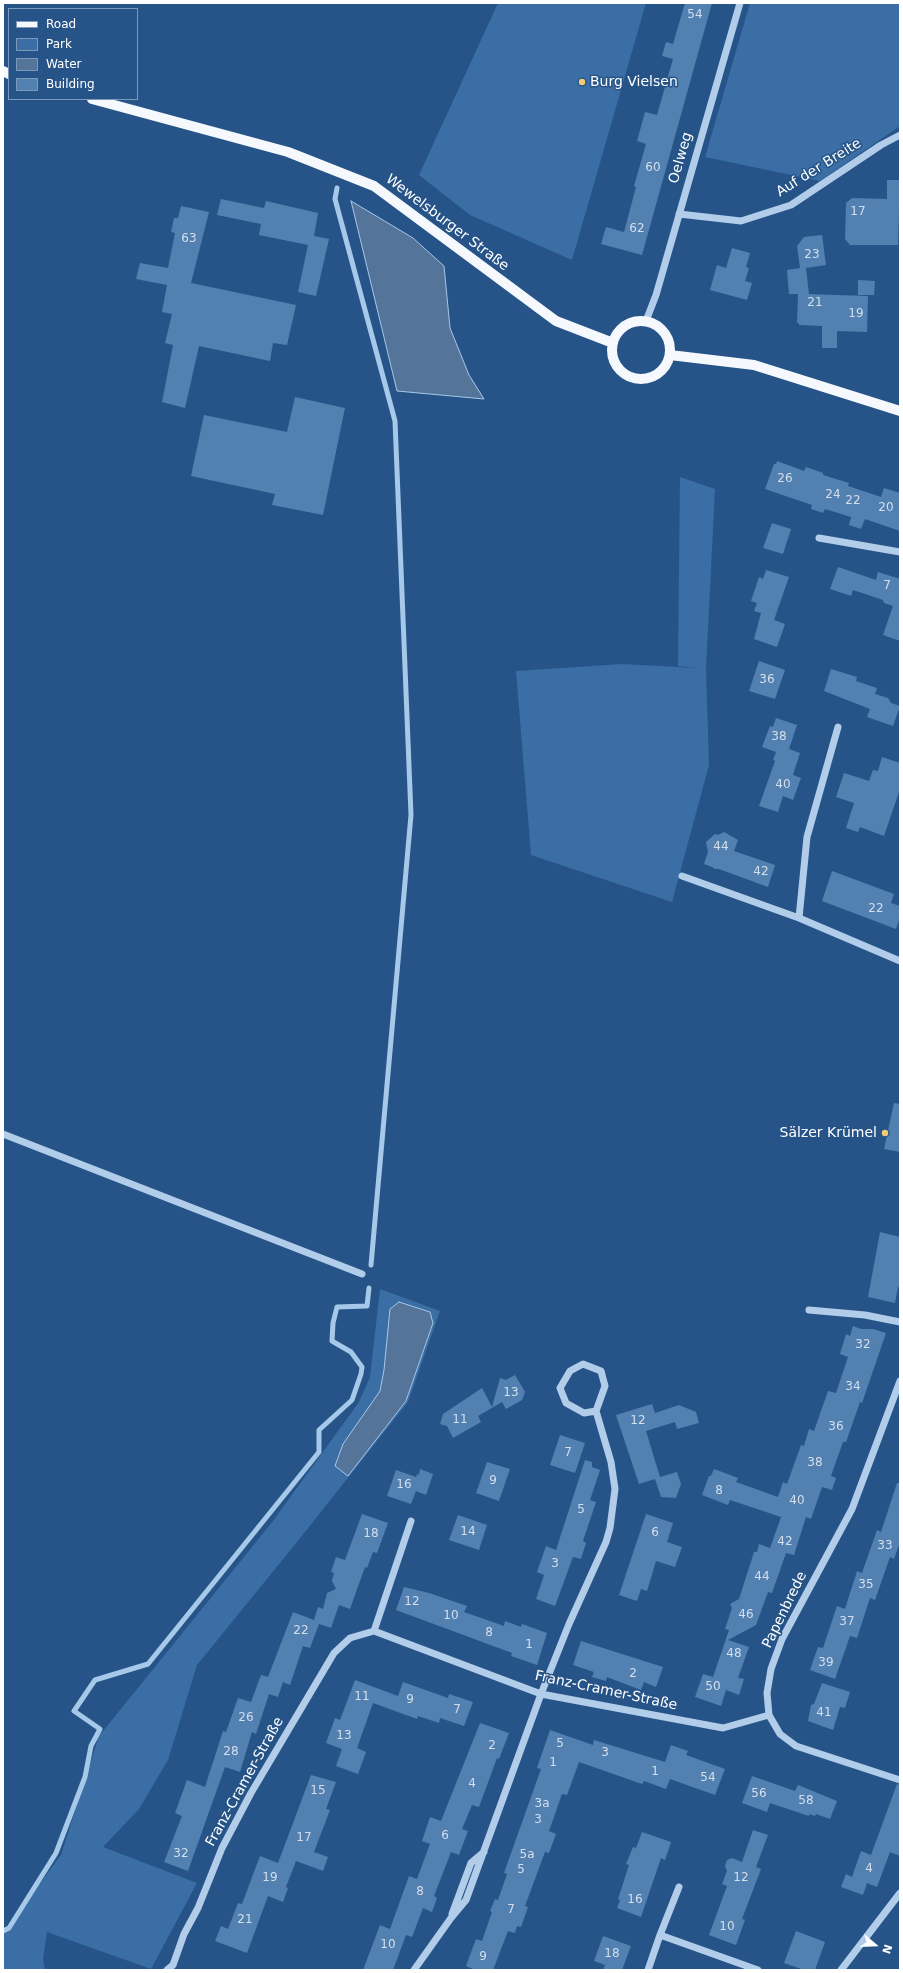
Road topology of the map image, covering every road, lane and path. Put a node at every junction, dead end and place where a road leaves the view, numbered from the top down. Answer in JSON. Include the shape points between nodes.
{"nodes":[{"id":1,"x":740,"y":3,"type":"edge"},
{"id":2,"x":96,"y":100,"type":"edge"},
{"id":3,"x":900,"y":135,"type":"edge"},
{"id":4,"x":678,"y":214,"type":"junction"},
{"id":5,"x":646,"y":321,"type":"junction"},
{"id":6,"x":613,"y":343,"type":"junction"},
{"id":7,"x":670,"y":355,"type":"junction"},
{"id":8,"x":900,"y":411,"type":"edge"},
{"id":9,"x":819,"y":538,"type":"dead end"},
{"id":10,"x":900,"y":552,"type":"edge"},
{"id":11,"x":838,"y":727,"type":"dead end"},
{"id":12,"x":682,"y":876,"type":"dead end"},
{"id":13,"x":799,"y":918,"type":"junction"},
{"id":14,"x":900,"y":961,"type":"edge"},
{"id":15,"x":3,"y":1134,"type":"edge"},
{"id":16,"x":362,"y":1274,"type":"dead end"},
{"id":17,"x":809,"y":1310,"type":"dead end"},
{"id":18,"x":900,"y":1322,"type":"edge"},
{"id":19,"x":900,"y":1381,"type":"edge"},
{"id":20,"x":596,"y":1411,"type":"junction"},
{"id":21,"x":411,"y":1521,"type":"dead end"},
{"id":22,"x":374,"y":1631,"type":"junction"},
{"id":23,"x":541,"y":1694,"type":"junction"},
{"id":24,"x":769,"y":1715,"type":"junction"},
{"id":25,"x":900,"y":1780,"type":"edge"},
{"id":26,"x":679,"y":1887,"type":"dead end"},
{"id":27,"x":900,"y":1893,"type":"edge"},
{"id":28,"x":660,"y":1935,"type":"junction"},
{"id":29,"x":167,"y":1970,"type":"edge"},
{"id":30,"x":414,"y":1970,"type":"edge"},
{"id":31,"x":648,"y":1970,"type":"edge"},
{"id":32,"x":758,"y":1970,"type":"edge"},
{"id":33,"x":841,"y":1970,"type":"edge"}],
"edges":[{"from":1,"to":4,"type":"street","name":"Oelweg"},
{"from":2,"to":6,"type":"main road","name":"Wewelsburger Straße","via":[[288,152],[374,186],[556,321]]},
{"from":3,"to":4,"type":"street","name":"Auf der Breite","via":[[790,205],[741,221]]},
{"from":4,"to":5,"type":"street","name":"Oelweg","via":[[656,295]]},
{"from":5,"to":6,"type":"main road","via":[[632,322],[621,329]]},
{"from":5,"to":7,"type":"main road","via":[[663,330],[670,345]]},
{"from":6,"to":7,"type":"main road","via":[[613,357],[620,370],[632,377],[646,378],[656,375]]},
{"from":7,"to":8,"type":"main road","via":[[754,365]]},
{"from":9,"to":10,"type":"street"},
{"from":11,"to":13,"type":"street","via":[[807,837]]},
{"from":12,"to":13,"type":"street"},
{"from":13,"to":14,"type":"street"},
{"from":15,"to":16,"type":"street"},
{"from":17,"to":18,"type":"street","via":[[866,1315]]},
{"from":19,"to":24,"type":"street","name":"Papenbrede","via":[[852,1509],[782,1639],[771,1669],[767,1692]]},
{"from":20,"to":20,"type":"street","via":[[605,1386],[601,1371],[583,1364],[570,1371],[560,1388],[566,1403],[584,1413]]},
{"from":20,"to":23,"type":"street","via":[[611,1462],[615,1489],[610,1528]]},
{"from":21,"to":22,"type":"street"},
{"from":22,"to":23,"type":"street","name":"Franz-Cramer-Straße"},
{"from":22,"to":29,"type":"street","name":"Franz-Cramer-Straße","via":[[350,1638],[334,1653],[251,1793],[226,1841],[198,1908],[184,1934],[173,1965]]},
{"from":23,"to":24,"type":"street","name":"Franz-Cramer-Straße","via":[[723,1728]]},
{"from":23,"to":30,"type":"street","via":[[466,1900]]},
{"from":24,"to":25,"type":"street","name":"Papenbrede","via":[[780,1734],[796,1746]]},
{"from":26,"to":28,"type":"street"},
{"from":27,"to":33,"type":"street"},
{"from":28,"to":31,"type":"street"},
{"from":28,"to":32,"type":"street"}]}
